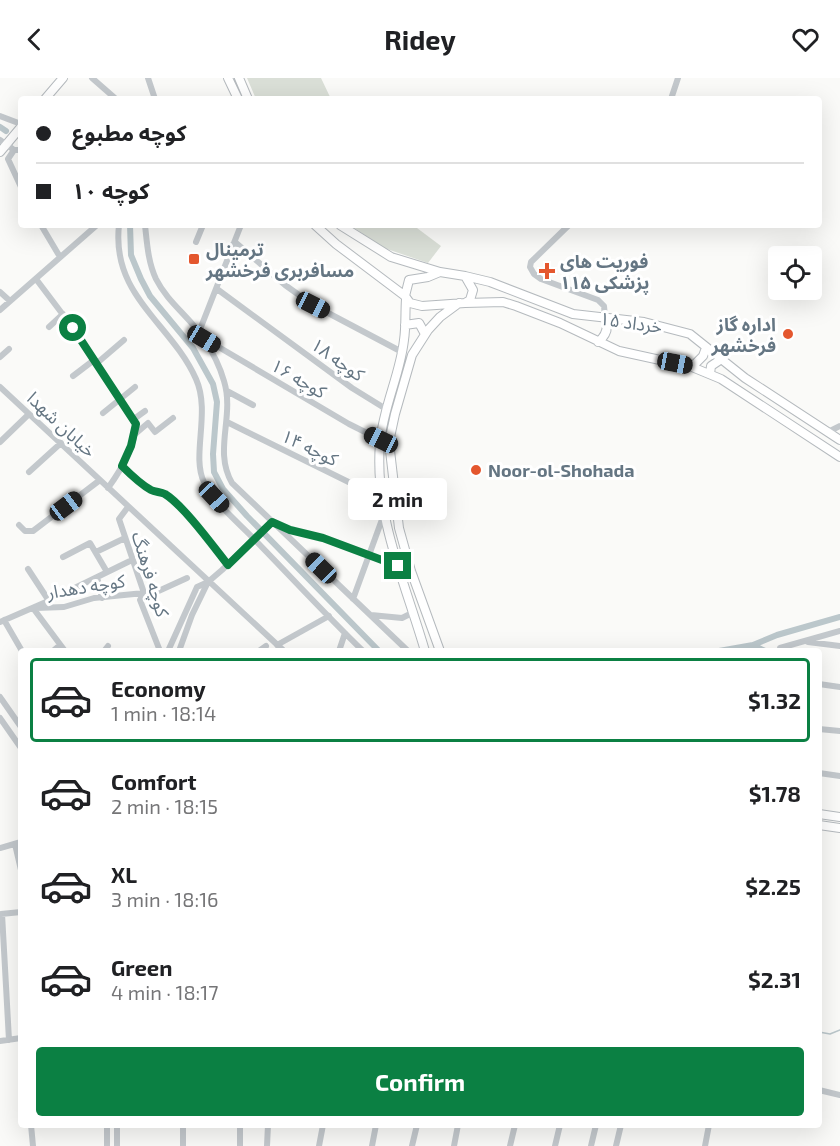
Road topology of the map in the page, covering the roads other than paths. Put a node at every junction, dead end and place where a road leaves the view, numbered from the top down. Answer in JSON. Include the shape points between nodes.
{"nodes":[{"id":1,"x":63,"y":78,"type":"edge"},
{"id":2,"x":92,"y":78,"type":"edge"},
{"id":3,"x":148,"y":78,"type":"edge"},
{"id":4,"x":228,"y":78,"type":"edge"},
{"id":5,"x":239,"y":78,"type":"edge"},
{"id":6,"x":678,"y":78,"type":"edge"},
{"id":7,"x":48,"y":96,"type":"edge"},
{"id":8,"x":113,"y":96,"type":"edge"},
{"id":9,"x":154,"y":96,"type":"edge"},
{"id":10,"x":237,"y":96,"type":"edge"},
{"id":11,"x":247,"y":96,"type":"edge"},
{"id":12,"x":672,"y":96,"type":"edge"},
{"id":13,"x":0,"y":116,"type":"edge"},
{"id":14,"x":18,"y":126,"type":"edge"},
{"id":15,"x":18,"y":129,"type":"edge"},
{"id":16,"x":6,"y":142,"type":"edge"},
{"id":17,"x":18,"y":150,"type":"edge"},
{"id":18,"x":0,"y":152,"type":"edge"},
{"id":19,"x":18,"y":181,"type":"edge"},
{"id":20,"x":43,"y":228,"type":"edge"},
{"id":21,"x":94,"y":228,"type":"edge"},
{"id":22,"x":119,"y":228,"type":"edge"},
{"id":23,"x":145,"y":228,"type":"edge"},
{"id":24,"x":202,"y":228,"type":"edge"},
{"id":25,"x":240,"y":228,"type":"edge"},
{"id":26,"x":318,"y":228,"type":"edge"},
{"id":27,"x":345,"y":228,"type":"edge"},
{"id":28,"x":565,"y":228,"type":"edge"},
{"id":29,"x":196,"y":242,"type":"dead end"},
{"id":30,"x":235,"y":242,"type":"junction"},
{"id":31,"x":225,"y":252,"type":"dead end"},
{"id":32,"x":60,"y":257,"type":"junction"},
{"id":33,"x":440,"y":272,"type":"junction"},
{"id":34,"x":465,"y":276,"type":"junction"},
{"id":35,"x":36,"y":279,"type":"junction"},
{"id":36,"x":217,"y":289,"type":"junction"},
{"id":37,"x":0,"y":292,"type":"edge"},
{"id":38,"x":405,"y":298,"type":"junction"},
{"id":39,"x":10,"y":302,"type":"junction"},
{"id":40,"x":462,"y":303,"type":"junction"},
{"id":41,"x":0,"y":310,"type":"edge"},
{"id":42,"x":63,"y":314,"type":"junction"},
{"id":43,"x":605,"y":317,"type":"junction"},
{"id":44,"x":405,"y":325,"type":"junction"},
{"id":45,"x":49,"y":327,"type":"dead end"},
{"id":46,"x":198,"y":332,"type":"junction"},
{"id":47,"x":425,"y":334,"type":"junction"},
{"id":48,"x":204,"y":339,"type":"junction"},
{"id":49,"x":124,"y":340,"type":"dead end"},
{"id":50,"x":598,"y":342,"type":"junction"},
{"id":51,"x":706,"y":348,"type":"junction"},
{"id":52,"x":9,"y":349,"type":"dead end"},
{"id":53,"x":402,"y":352,"type":"junction"},
{"id":54,"x":0,"y":357,"type":"edge"},
{"id":55,"x":720,"y":360,"type":"junction"},
{"id":56,"x":95,"y":362,"type":"junction"},
{"id":57,"x":692,"y":367,"type":"junction"},
{"id":58,"x":711,"y":374,"type":"junction"},
{"id":59,"x":73,"y":376,"type":"dead end"},
{"id":60,"x":0,"y":387,"type":"edge"},
{"id":61,"x":135,"y":387,"type":"dead end"},
{"id":62,"x":226,"y":391,"type":"junction"},
{"id":63,"x":120,"y":398,"type":"junction"},
{"id":64,"x":253,"y":405,"type":"dead end"},
{"id":65,"x":386,"y":409,"type":"junction"},
{"id":66,"x":145,"y":411,"type":"dead end"},
{"id":67,"x":103,"y":413,"type":"dead end"},
{"id":68,"x":30,"y":414,"type":"junction"},
{"id":69,"x":173,"y":418,"type":"dead end"},
{"id":70,"x":134,"y":419,"type":"junction"},
{"id":71,"x":227,"y":422,"type":"junction"},
{"id":72,"x":840,"y":426,"type":"edge"},
{"id":73,"x":828,"y":432,"type":"junction"},
{"id":74,"x":134,"y":435,"type":"junction"},
{"id":75,"x":381,"y":440,"type":"junction"},
{"id":76,"x":840,"y":440,"type":"edge"},
{"id":77,"x":0,"y":442,"type":"edge"},
{"id":78,"x":60,"y":443,"type":"junction"},
{"id":79,"x":840,"y":457,"type":"edge"},
{"id":80,"x":122,"y":466,"type":"junction"},
{"id":81,"x":29,"y":472,"type":"dead end"},
{"id":82,"x":100,"y":480,"type":"junction"},
{"id":83,"x":108,"y":488,"type":"junction"},
{"id":84,"x":381,"y":498,"type":"junction"},
{"id":85,"x":128,"y":507,"type":"junction"},
{"id":86,"x":384,"y":514,"type":"junction"},
{"id":87,"x":271,"y":523,"type":"junction"},
{"id":88,"x":19,"y":525,"type":"dead end"},
{"id":89,"x":125,"y":538,"type":"junction"},
{"id":90,"x":256,"y":538,"type":"junction"},
{"id":91,"x":96,"y":552,"type":"junction"},
{"id":92,"x":369,"y":555,"type":"junction"},
{"id":93,"x":63,"y":557,"type":"dead end"},
{"id":94,"x":132,"y":560,"type":"junction"},
{"id":95,"x":228,"y":565,"type":"junction"},
{"id":96,"x":398,"y":566,"type":"junction"},
{"id":97,"x":28,"y":569,"type":"dead end"},
{"id":98,"x":107,"y":572,"type":"junction"},
{"id":99,"x":97,"y":577,"type":"junction"},
{"id":100,"x":187,"y":578,"type":"dead end"},
{"id":101,"x":208,"y":582,"type":"junction"},
{"id":102,"x":144,"y":592,"type":"junction"},
{"id":103,"x":102,"y":597,"type":"junction"},
{"id":104,"x":353,"y":599,"type":"junction"},
{"id":105,"x":140,"y":600,"type":"junction"},
{"id":106,"x":49,"y":601,"type":"junction"},
{"id":107,"x":33,"y":608,"type":"junction"},
{"id":108,"x":414,"y":612,"type":"junction"},
{"id":109,"x":370,"y":615,"type":"junction"},
{"id":110,"x":329,"y":616,"type":"junction"},
{"id":111,"x":2,"y":621,"type":"edge"},
{"id":112,"x":840,"y":631,"type":"edge"},
{"id":113,"x":345,"y":633,"type":"junction"},
{"id":114,"x":803,"y":642,"type":"junction"},
{"id":115,"x":60,"y":645,"type":"junction"},
{"id":116,"x":277,"y":645,"type":"junction"},
{"id":117,"x":266,"y":646,"type":"dead end"},
{"id":118,"x":840,"y":646,"type":"edge"},
{"id":119,"x":20,"y":648,"type":"edge"},
{"id":120,"x":56,"y":648,"type":"edge"},
{"id":121,"x":62,"y":648,"type":"edge"},
{"id":122,"x":159,"y":648,"type":"edge"},
{"id":123,"x":169,"y":648,"type":"edge"},
{"id":124,"x":180,"y":648,"type":"edge"},
{"id":125,"x":263,"y":648,"type":"edge"},
{"id":126,"x":280,"y":648,"type":"edge"},
{"id":127,"x":340,"y":648,"type":"edge"},
{"id":128,"x":360,"y":648,"type":"edge"},
{"id":129,"x":405,"y":648,"type":"edge"},
{"id":130,"x":424,"y":648,"type":"edge"},
{"id":131,"x":439,"y":648,"type":"edge"},
{"id":132,"x":780,"y":648,"type":"edge"},
{"id":133,"x":822,"y":684,"type":"edge"},
{"id":134,"x":840,"y":687,"type":"edge"},
{"id":135,"x":0,"y":697,"type":"edge"},
{"id":136,"x":0,"y":718,"type":"edge"},
{"id":137,"x":18,"y":723,"type":"edge"},
{"id":138,"x":3,"y":728,"type":"edge"},
{"id":139,"x":822,"y":729,"type":"edge"},
{"id":140,"x":840,"y":731,"type":"edge"},
{"id":141,"x":18,"y":745,"type":"edge"},
{"id":142,"x":822,"y":773,"type":"edge"},
{"id":143,"x":840,"y":776,"type":"edge"},
{"id":144,"x":822,"y":814,"type":"edge"},
{"id":145,"x":840,"y":817,"type":"edge"},
{"id":146,"x":822,"y":825,"type":"edge"},
{"id":147,"x":840,"y":828,"type":"edge"},
{"id":148,"x":18,"y":843,"type":"edge"},
{"id":149,"x":0,"y":848,"type":"edge"},
{"id":150,"x":18,"y":912,"type":"edge"},
{"id":151,"x":1,"y":914,"type":"edge"},
{"id":152,"x":18,"y":1038,"type":"edge"},
{"id":153,"x":9,"y":1040,"type":"junction"},
{"id":154,"x":0,"y":1041,"type":"edge"},
{"id":155,"x":822,"y":1091,"type":"edge"},
{"id":156,"x":840,"y":1095,"type":"edge"},
{"id":157,"x":32,"y":1128,"type":"edge"},
{"id":158,"x":107,"y":1128,"type":"edge"},
{"id":159,"x":117,"y":1128,"type":"edge"},
{"id":160,"x":183,"y":1128,"type":"edge"},
{"id":161,"x":240,"y":1128,"type":"edge"},
{"id":162,"x":268,"y":1128,"type":"edge"},
{"id":163,"x":322,"y":1128,"type":"edge"},
{"id":164,"x":375,"y":1128,"type":"edge"},
{"id":165,"x":416,"y":1128,"type":"edge"},
{"id":166,"x":457,"y":1128,"type":"edge"},
{"id":167,"x":514,"y":1128,"type":"edge"},
{"id":168,"x":559,"y":1128,"type":"edge"},
{"id":169,"x":595,"y":1128,"type":"edge"},
{"id":170,"x":620,"y":1128,"type":"edge"},
{"id":171,"x":708,"y":1128,"type":"edge"},
{"id":172,"x":33,"y":1146,"type":"edge"},
{"id":173,"x":106,"y":1146,"type":"edge"},
{"id":174,"x":117,"y":1146,"type":"edge"},
{"id":175,"x":183,"y":1146,"type":"edge"},
{"id":176,"x":240,"y":1146,"type":"edge"},
{"id":177,"x":267,"y":1146,"type":"edge"},
{"id":178,"x":319,"y":1146,"type":"edge"},
{"id":179,"x":372,"y":1146,"type":"edge"},
{"id":180,"x":412,"y":1146,"type":"edge"},
{"id":181,"x":454,"y":1146,"type":"edge"},
{"id":182,"x":510,"y":1146,"type":"edge"},
{"id":183,"x":555,"y":1146,"type":"edge"},
{"id":184,"x":591,"y":1146,"type":"edge"},
{"id":185,"x":616,"y":1146,"type":"edge"},
{"id":186,"x":705,"y":1146,"type":"edge"}],
"edges":[{"from":1,"to":7,"type":"main road"},
{"from":2,"to":8,"type":"street"},
{"from":3,"to":9,"type":"street"},
{"from":4,"to":10,"type":"main road"},
{"from":5,"to":11,"type":"main road"},
{"from":6,"to":12,"type":"street"},
{"from":13,"to":14,"type":"street"},
{"from":15,"to":16,"type":"main road"},
{"from":16,"to":17,"type":"street"},
{"from":16,"to":18,"type":"main road"},
{"from":17,"to":19,"type":"street","via":[[8,159]]},
{"from":20,"to":32,"type":"street"},
{"from":21,"to":32,"type":"street"},
{"from":22,"to":90,"type":"street","via":[[124,274],[196,379],[201,393],[200,471],[204,483]]},
{"from":23,"to":46,"type":"street","via":[[156,278]]},
{"from":24,"to":29,"type":"street"},
{"from":25,"to":30,"type":"street"},
{"from":26,"to":38,"type":"main road"},
{"from":27,"to":33,"type":"main road","name":"۱۵ خرداد","via":[[391,257]]},
{"from":28,"to":43,"type":"street","via":[[530,267],[534,274],[560,288],[598,300],[604,306]]},
{"from":30,"to":31,"type":"street"},
{"from":30,"to":36,"type":"street"},
{"from":30,"to":53,"type":"street","via":[[313,305]]},
{"from":32,"to":35,"type":"street"},
{"from":33,"to":34,"type":"main road","name":"۱۵ خرداد"},
{"from":33,"to":38,"type":"main road","via":[[409,280]]},
{"from":34,"to":40,"type":"main road","via":[[473,290],[470,300]]},
{"from":34,"to":43,"type":"main road","name":"۱۵ خرداد","via":[[573,314]]},
{"from":35,"to":39,"type":"street"},
{"from":35,"to":42,"type":"street"},
{"from":36,"to":46,"type":"street"},
{"from":36,"to":65,"type":"street","name":"کوچه ۱۸"},
{"from":37,"to":39,"type":"street"},
{"from":38,"to":40,"type":"main road","name":"۱۵ خرداد","via":[[422,306]]},
{"from":38,"to":44,"type":"main road"},
{"from":39,"to":41,"type":"street"},
{"from":40,"to":47,"type":"main road","via":[[440,317]]},
{"from":40,"to":50,"type":"main road","name":"۱۵ خرداد","via":[[503,302]]},
{"from":42,"to":45,"type":"street"},
{"from":42,"to":56,"type":"street"},
{"from":43,"to":50,"type":"main road","via":[[606,334]]},
{"from":43,"to":51,"type":"main road","name":"۱۵ خرداد","via":[[679,330]]},
{"from":44,"to":47,"type":"main road","via":[[419,323]]},
{"from":44,"to":53,"type":"main road"},
{"from":46,"to":48,"type":"street"},
{"from":47,"to":131,"type":"main road","via":[[412,355],[389,442],[399,528]]},
{"from":48,"to":62,"type":"street"},
{"from":48,"to":75,"type":"street","name":"کوچه ۱۶"},
{"from":49,"to":56,"type":"street"},
{"from":50,"to":57,"type":"main road","name":"۱۵ خرداد","via":[[618,351]]},
{"from":51,"to":55,"type":"main road","name":"۱۵ خرداد"},
{"from":51,"to":57,"type":"main road"},
{"from":52,"to":54,"type":"street"},
{"from":53,"to":65,"type":"main road"},
{"from":55,"to":58,"type":"main road","via":[[711,366]]},
{"from":55,"to":73,"type":"main road","name":"۱۵ خرداد"},
{"from":56,"to":59,"type":"street"},
{"from":56,"to":63,"type":"street"},
{"from":57,"to":58,"type":"main road","name":"۱۵ خرداد"},
{"from":58,"to":79,"type":"main road","name":"۱۵ خرداد"},
{"from":60,"to":68,"type":"street","name":"خیابان شهدا"},
{"from":61,"to":63,"type":"street"},
{"from":62,"to":64,"type":"street"},
{"from":62,"to":71,"type":"street"},
{"from":63,"to":67,"type":"street"},
{"from":63,"to":70,"type":"street"},
{"from":65,"to":75,"type":"main road"},
{"from":66,"to":70,"type":"street"},
{"from":68,"to":77,"type":"street"},
{"from":68,"to":78,"type":"street","name":"خیابان شهدا"},
{"from":69,"to":74,"type":"street","via":[[155,432],[148,423]]},
{"from":70,"to":74,"type":"street"},
{"from":71,"to":84,"type":"street","name":"کوچه ۱۴"},
{"from":71,"to":87,"type":"street","via":[[223,460],[226,473]]},
{"from":72,"to":73,"type":"street"},
{"from":73,"to":76,"type":"main road","name":"۱۵ خرداد"},
{"from":74,"to":80,"type":"street"},
{"from":75,"to":84,"type":"main road"},
{"from":78,"to":81,"type":"street"},
{"from":78,"to":82,"type":"street","name":"خیابان شهدا"},
{"from":80,"to":83,"type":"street"},
{"from":80,"to":95,"type":"street","via":[[173,502]]},
{"from":82,"to":83,"type":"street","name":"خیابان شهدا"},
{"from":82,"to":88,"type":"street","via":[[33,531]]},
{"from":83,"to":85,"type":"street","name":"خیابان شهدا"},
{"from":84,"to":86,"type":"main road"},
{"from":85,"to":89,"type":"street","name":"کوچه فرهنگ","via":[[119,519]]},
{"from":85,"to":101,"type":"street","name":"خیابان شهدا"},
{"from":86,"to":92,"type":"street"},
{"from":86,"to":96,"type":"main road"},
{"from":87,"to":90,"type":"street"},
{"from":87,"to":92,"type":"street"},
{"from":87,"to":104,"type":"street"},
{"from":89,"to":91,"type":"street"},
{"from":89,"to":94,"type":"street","name":"کوچه فرهنگ"},
{"from":90,"to":95,"type":"street"},
{"from":90,"to":110,"type":"street"},
{"from":91,"to":93,"type":"street","via":[[90,543]]},
{"from":91,"to":98,"type":"street"},
{"from":92,"to":96,"type":"street"},
{"from":92,"to":104,"type":"street"},
{"from":94,"to":98,"type":"street","name":"کوچه دهدار"},
{"from":94,"to":102,"type":"street","name":"کوچه فرهنگ"},
{"from":95,"to":101,"type":"street"},
{"from":96,"to":108,"type":"main road"},
{"from":97,"to":106,"type":"street"},
{"from":98,"to":99,"type":"street","name":"کوچه دهدار"},
{"from":99,"to":103,"type":"street"},
{"from":99,"to":106,"type":"street","name":"کوچه دهدار"},
{"from":100,"to":105,"type":"street"},
{"from":101,"to":116,"type":"street","name":"خیابان شهدا"},
{"from":101,"to":123,"type":"street","via":[[197,587]]},
{"from":101,"to":124,"type":"street"},
{"from":102,"to":103,"type":"street","name":"کوچه دهدار"},
{"from":102,"to":105,"type":"street","name":"کوچه فرهنگ"},
{"from":103,"to":107,"type":"street","name":"کوچه دهدار","via":[[64,607]]},
{"from":104,"to":109,"type":"street"},
{"from":105,"to":122,"type":"street","name":"کوچه فرهنگ"},
{"from":106,"to":107,"type":"street","name":"کوچه دهدار"},
{"from":107,"to":111,"type":"street","name":"کوچه دهدار"},
{"from":107,"to":115,"type":"street"},
{"from":108,"to":109,"type":"street","via":[[402,618]]},
{"from":108,"to":130,"type":"main road"},
{"from":109,"to":129,"type":"street"},
{"from":110,"to":113,"type":"street"},
{"from":110,"to":116,"type":"street"},
{"from":111,"to":119,"type":"street"},
{"from":112,"to":114,"type":"street"},
{"from":113,"to":127,"type":"street"},
{"from":113,"to":128,"type":"street"},
{"from":114,"to":118,"type":"street"},
{"from":114,"to":132,"type":"street"},
{"from":115,"to":120,"type":"street"},
{"from":115,"to":121,"type":"street"},
{"from":116,"to":126,"type":"street","name":"خیابان شهدا"},
{"from":117,"to":125,"type":"street"},
{"from":133,"to":134,"type":"street"},
{"from":135,"to":137,"type":"street"},
{"from":136,"to":138,"type":"street"},
{"from":138,"to":141,"type":"street"},
{"from":139,"to":140,"type":"street"},
{"from":142,"to":143,"type":"street"},
{"from":144,"to":145,"type":"main road"},
{"from":146,"to":147,"type":"main road"},
{"from":148,"to":149,"type":"street"},
{"from":150,"to":151,"type":"street"},
{"from":151,"to":153,"type":"street"},
{"from":152,"to":153,"type":"street"},
{"from":153,"to":154,"type":"street"},
{"from":155,"to":156,"type":"street"},
{"from":157,"to":172,"type":"street"},
{"from":158,"to":173,"type":"street"},
{"from":159,"to":174,"type":"street"},
{"from":160,"to":175,"type":"street"},
{"from":161,"to":176,"type":"street"},
{"from":162,"to":177,"type":"street"},
{"from":163,"to":178,"type":"street"},
{"from":164,"to":179,"type":"street"},
{"from":165,"to":180,"type":"street"},
{"from":166,"to":181,"type":"street"},
{"from":167,"to":182,"type":"street"},
{"from":168,"to":183,"type":"street"},
{"from":169,"to":184,"type":"street"},
{"from":170,"to":185,"type":"street"},
{"from":171,"to":186,"type":"street"}]}
